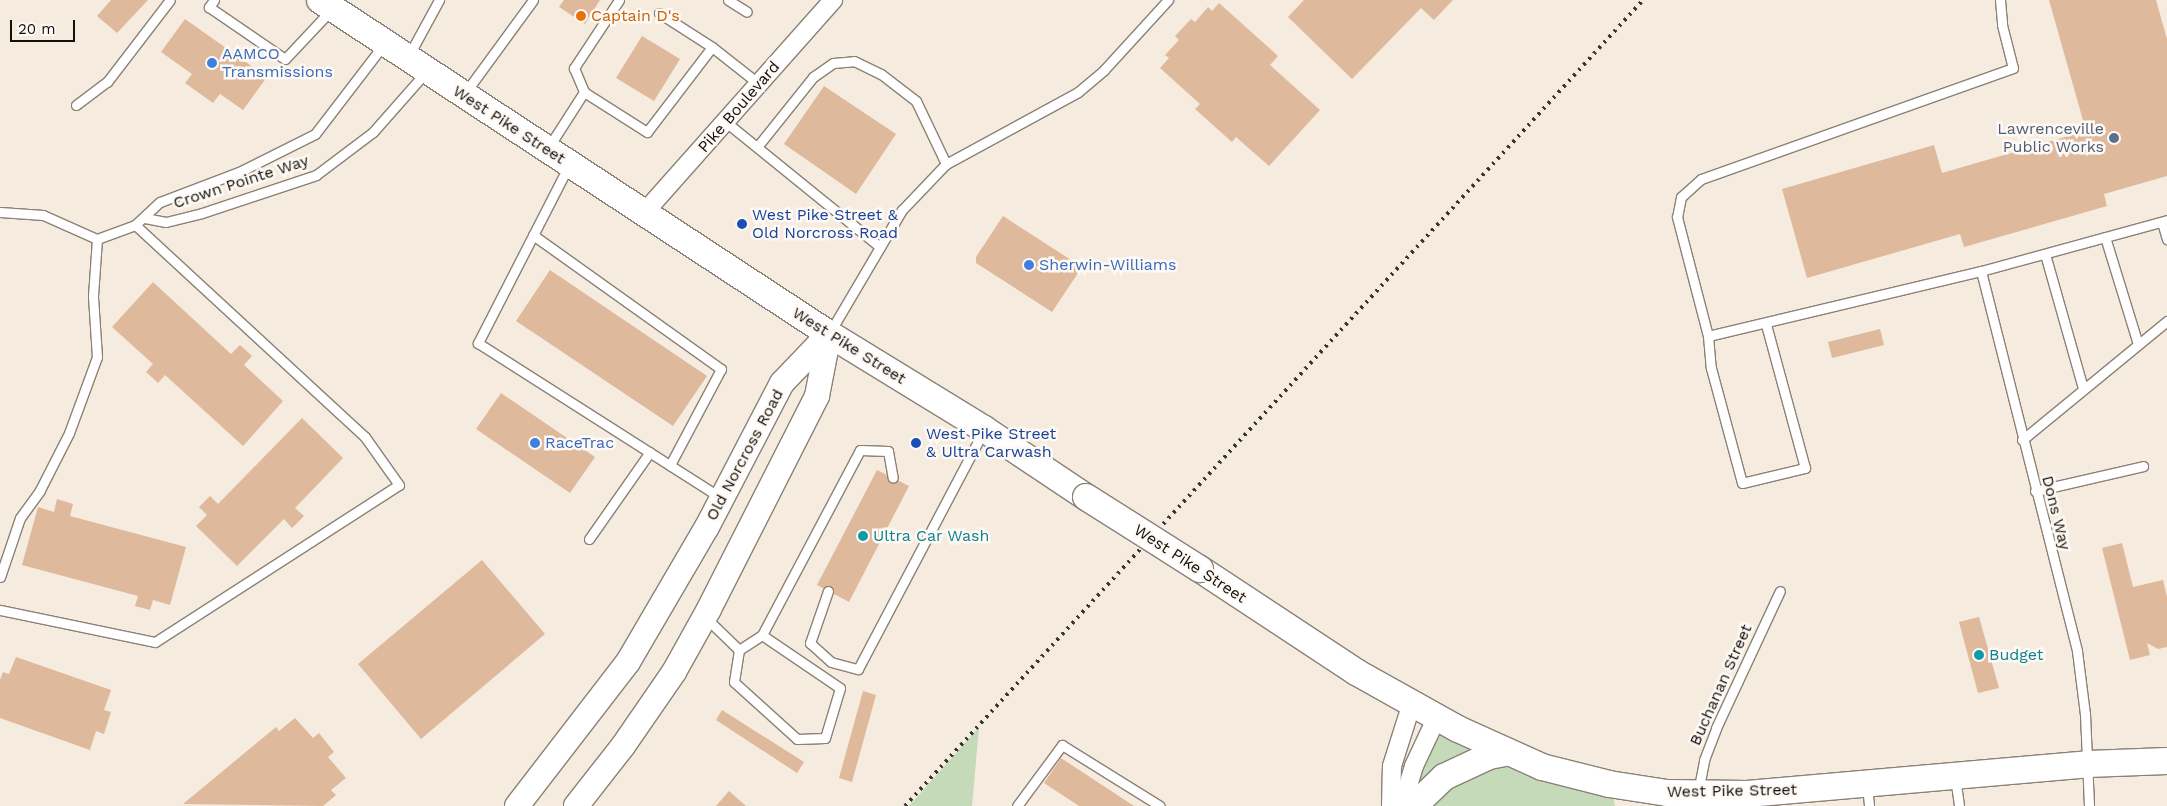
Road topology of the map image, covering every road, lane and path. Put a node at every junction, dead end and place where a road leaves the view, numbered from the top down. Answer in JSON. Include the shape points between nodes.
{"nodes":[{"id":1,"x":170,"y":0,"type":"edge"},
{"id":2,"x":214,"y":0,"type":"edge"},
{"id":3,"x":439,"y":0,"type":"edge"},
{"id":4,"x":533,"y":0,"type":"edge"},
{"id":5,"x":619,"y":0,"type":"edge"},
{"id":6,"x":728,"y":0,"type":"edge"},
{"id":7,"x":833,"y":0,"type":"edge"},
{"id":8,"x":1168,"y":0,"type":"edge"},
{"id":9,"x":2000,"y":0,"type":"edge"},
{"id":10,"x":331,"y":3,"type":"edge"},
{"id":11,"x":747,"y":12,"type":"dead end"},
{"id":12,"x":659,"y":13,"type":"dead end"},
{"id":13,"x":384,"y":44,"type":"junction"},
{"id":14,"x":712,"y":47,"type":"junction"},
{"id":15,"x":416,"y":66,"type":"junction"},
{"id":16,"x":759,"y":84,"type":"junction"},
{"id":17,"x":584,"y":92,"type":"junction"},
{"id":18,"x":463,"y":96,"type":"junction"},
{"id":19,"x":76,"y":105,"type":"dead end"},
{"id":20,"x":727,"y":123,"type":"junction"},
{"id":21,"x":757,"y":147,"type":"junction"},
{"id":22,"x":547,"y":149,"type":"junction"},
{"id":23,"x":570,"y":164,"type":"junction"},
{"id":24,"x":946,"y":164,"type":"junction"},
{"id":25,"x":0,"y":212,"type":"edge"},
{"id":26,"x":644,"y":214,"type":"junction"},
{"id":27,"x":145,"y":218,"type":"junction"},
{"id":28,"x":2164,"y":221,"type":"edge"},
{"id":29,"x":135,"y":225,"type":"junction"},
{"id":30,"x":533,"y":235,"type":"junction"},
{"id":31,"x":2105,"y":237,"type":"junction"},
{"id":32,"x":97,"y":239,"type":"junction"},
{"id":33,"x":2167,"y":239,"type":"edge"},
{"id":34,"x":880,"y":247,"type":"junction"},
{"id":35,"x":2044,"y":254,"type":"junction"},
{"id":36,"x":1982,"y":271,"type":"junction"},
{"id":37,"x":2167,"y":321,"type":"edge"},
{"id":38,"x":1766,"y":324,"type":"junction"},
{"id":39,"x":829,"y":334,"type":"junction"},
{"id":40,"x":1708,"y":336,"type":"junction"},
{"id":41,"x":2138,"y":344,"type":"junction"},
{"id":42,"x":2083,"y":388,"type":"junction"},
{"id":43,"x":984,"y":429,"type":"junction"},
{"id":44,"x":2022,"y":440,"type":"junction"},
{"id":45,"x":650,"y":452,"type":"junction"},
{"id":46,"x":670,"y":465,"type":"junction"},
{"id":47,"x":2143,"y":466,"type":"dead end"},
{"id":48,"x":893,"y":478,"type":"dead end"},
{"id":49,"x":2035,"y":491,"type":"junction"},
{"id":50,"x":722,"y":499,"type":"junction"},
{"id":51,"x":589,"y":539,"type":"dead end"},
{"id":52,"x":0,"y":577,"type":"edge"},
{"id":53,"x":828,"y":591,"type":"dead end"},
{"id":54,"x":1780,"y":592,"type":"dead end"},
{"id":55,"x":0,"y":610,"type":"edge"},
{"id":56,"x":705,"y":616,"type":"junction"},
{"id":57,"x":762,"y":635,"type":"junction"},
{"id":58,"x":739,"y":650,"type":"junction"},
{"id":59,"x":1412,"y":703,"type":"junction"},
{"id":60,"x":1437,"y":717,"type":"junction"},
{"id":61,"x":1505,"y":753,"type":"junction"},
{"id":62,"x":2167,"y":760,"type":"edge"},
{"id":63,"x":2088,"y":764,"type":"junction"},
{"id":64,"x":1954,"y":777,"type":"junction"},
{"id":65,"x":1698,"y":794,"type":"junction"},
{"id":66,"x":1868,"y":795,"type":"edge"},
{"id":67,"x":517,"y":806,"type":"edge"},
{"id":68,"x":576,"y":806,"type":"edge"},
{"id":69,"x":1016,"y":806,"type":"edge"},
{"id":70,"x":1160,"y":806,"type":"edge"},
{"id":71,"x":1391,"y":806,"type":"edge"},
{"id":72,"x":1402,"y":806,"type":"edge"},
{"id":73,"x":1414,"y":806,"type":"edge"},
{"id":74,"x":1959,"y":806,"type":"edge"},
{"id":75,"x":2089,"y":806,"type":"edge"}],
"edges":[{"from":1,"to":19,"type":"lane","via":[[107,82]]},
{"from":2,"to":10,"type":"lane","via":[[209,7],[285,59]]},
{"from":3,"to":15,"type":"lane","name":"Crown Pointe Way"},
{"from":4,"to":18,"type":"lane"},
{"from":5,"to":17,"type":"lane","via":[[574,68]]},
{"from":6,"to":11,"type":"lane"},
{"from":7,"to":16,"type":"street","name":"Pike Boulevard"},
{"from":8,"to":24,"type":"lane","via":[[1104,70],[1078,92]]},
{"from":9,"to":40,"type":"lane","via":[[2002,25],[2013,68],[1701,179],[1681,197],[1677,217]]},
{"from":10,"to":13,"type":"main road","name":"West Pike Street"},
{"from":12,"to":14,"type":"lane"},
{"from":13,"to":15,"type":"main road","name":"West Pike Street"},
{"from":13,"to":27,"type":"lane","name":"Crown Pointe Way","via":[[314,134],[238,172],[160,202]]},
{"from":14,"to":16,"type":"lane"},
{"from":14,"to":17,"type":"lane","via":[[647,132]]},
{"from":15,"to":18,"type":"main road","name":"West Pike Street"},
{"from":15,"to":27,"type":"lane","name":"Crown Pointe Way","via":[[373,132],[316,175],[202,213],[166,222]]},
{"from":16,"to":20,"type":"street","name":"Pike Boulevard"},
{"from":17,"to":22,"type":"lane"},
{"from":18,"to":22,"type":"main road","name":"West Pike Street"},
{"from":20,"to":21,"type":"lane"},
{"from":20,"to":26,"type":"street","name":"Pike Boulevard"},
{"from":21,"to":24,"type":"lane","via":[[813,77],[833,63],[854,61],[881,74],[916,102]]},
{"from":21,"to":34,"type":"lane"},
{"from":22,"to":23,"type":"main road","name":"West Pike Street"},
{"from":23,"to":26,"type":"main road","name":"West Pike Street"},
{"from":23,"to":30,"type":"lane"},
{"from":24,"to":34,"type":"lane","via":[[902,210]]},
{"from":25,"to":32,"type":"lane","via":[[43,215]]},
{"from":26,"to":39,"type":"main road","name":"West Pike Street"},
{"from":27,"to":29,"type":"lane","name":"Crown Pointe Way"},
{"from":28,"to":31,"type":"lane"},
{"from":28,"to":33,"type":"lane"},
{"from":29,"to":32,"type":"lane","name":"Crown Pointe Way"},
{"from":29,"to":55,"type":"lane","via":[[365,437],[399,485],[155,642]]},
{"from":30,"to":45,"type":"lane","via":[[478,342]]},
{"from":30,"to":46,"type":"lane","via":[[721,368]]},
{"from":31,"to":35,"type":"lane"},
{"from":31,"to":41,"type":"lane"},
{"from":32,"to":52,"type":"lane","via":[[93,296],[97,357],[70,433],[40,490],[20,518]]},
{"from":34,"to":39,"type":"lane"},
{"from":35,"to":36,"type":"lane"},
{"from":35,"to":42,"type":"lane"},
{"from":36,"to":38,"type":"lane"},
{"from":36,"to":44,"type":"lane","name":"Dons Way"},
{"from":37,"to":41,"type":"lane"},
{"from":38,"to":40,"type":"lane"},
{"from":38,"to":40,"type":"lane","via":[[1805,468],[1742,483],[1711,368]]},
{"from":39,"to":43,"type":"main road","name":"West Pike Street"},
{"from":39,"to":50,"type":"main road","name":"Old Norcross Road","via":[[782,383]]},
{"from":39,"to":56,"type":"main road","via":[[817,396]]},
{"from":41,"to":42,"type":"lane"},
{"from":42,"to":44,"type":"lane"},
{"from":43,"to":53,"type":"lane","via":[[858,669],[831,662],[810,643]]},
{"from":43,"to":59,"type":"main road","name":"West Pike Street","bridge":true,"via":[[1356,672]]},
{"from":44,"to":49,"type":"lane","name":"Dons Way"},
{"from":45,"to":46,"type":"lane"},
{"from":45,"to":51,"type":"lane"},
{"from":46,"to":50,"type":"lane"},
{"from":47,"to":49,"type":"lane"},
{"from":48,"to":57,"type":"lane","via":[[888,451],[860,450]]},
{"from":49,"to":63,"type":"lane","name":"Dons Way","via":[[2077,651]]},
{"from":50,"to":67,"type":"main road","name":"Old Norcross Road","via":[[628,662]]},
{"from":54,"to":65,"type":"lane","name":"Buchanan Street","via":[[1716,728],[1704,760]]},
{"from":56,"to":58,"type":"lane"},
{"from":56,"to":68,"type":"main road","via":[[649,709]]},
{"from":57,"to":58,"type":"lane"},
{"from":57,"to":58,"type":"lane","via":[[840,688],[825,738],[797,738],[734,682]]},
{"from":59,"to":60,"type":"main road","name":"West Pike Street"},
{"from":59,"to":71,"type":"street","via":[[1392,766]]},
{"from":60,"to":61,"type":"main road","name":"West Pike Street"},
{"from":60,"to":72,"type":"street","via":[[1414,766]]},
{"from":61,"to":65,"type":"main road","name":"West Pike Street","via":[[1542,767],[1609,784]]},
{"from":61,"to":73,"type":"main road","via":[[1489,756],[1444,777]]},
{"from":62,"to":63,"type":"main road","name":"West Pike Street"},
{"from":63,"to":64,"type":"main road","name":"West Pike Street"},
{"from":63,"to":75,"type":"lane","name":"Dons Way"},
{"from":64,"to":66,"type":"main road","name":"West Pike Street"},
{"from":64,"to":74,"type":"lane"},
{"from":65,"to":66,"type":"main road","name":"West Pike Street"},
{"from":69,"to":70,"type":"lane","via":[[1062,745]]}]}
